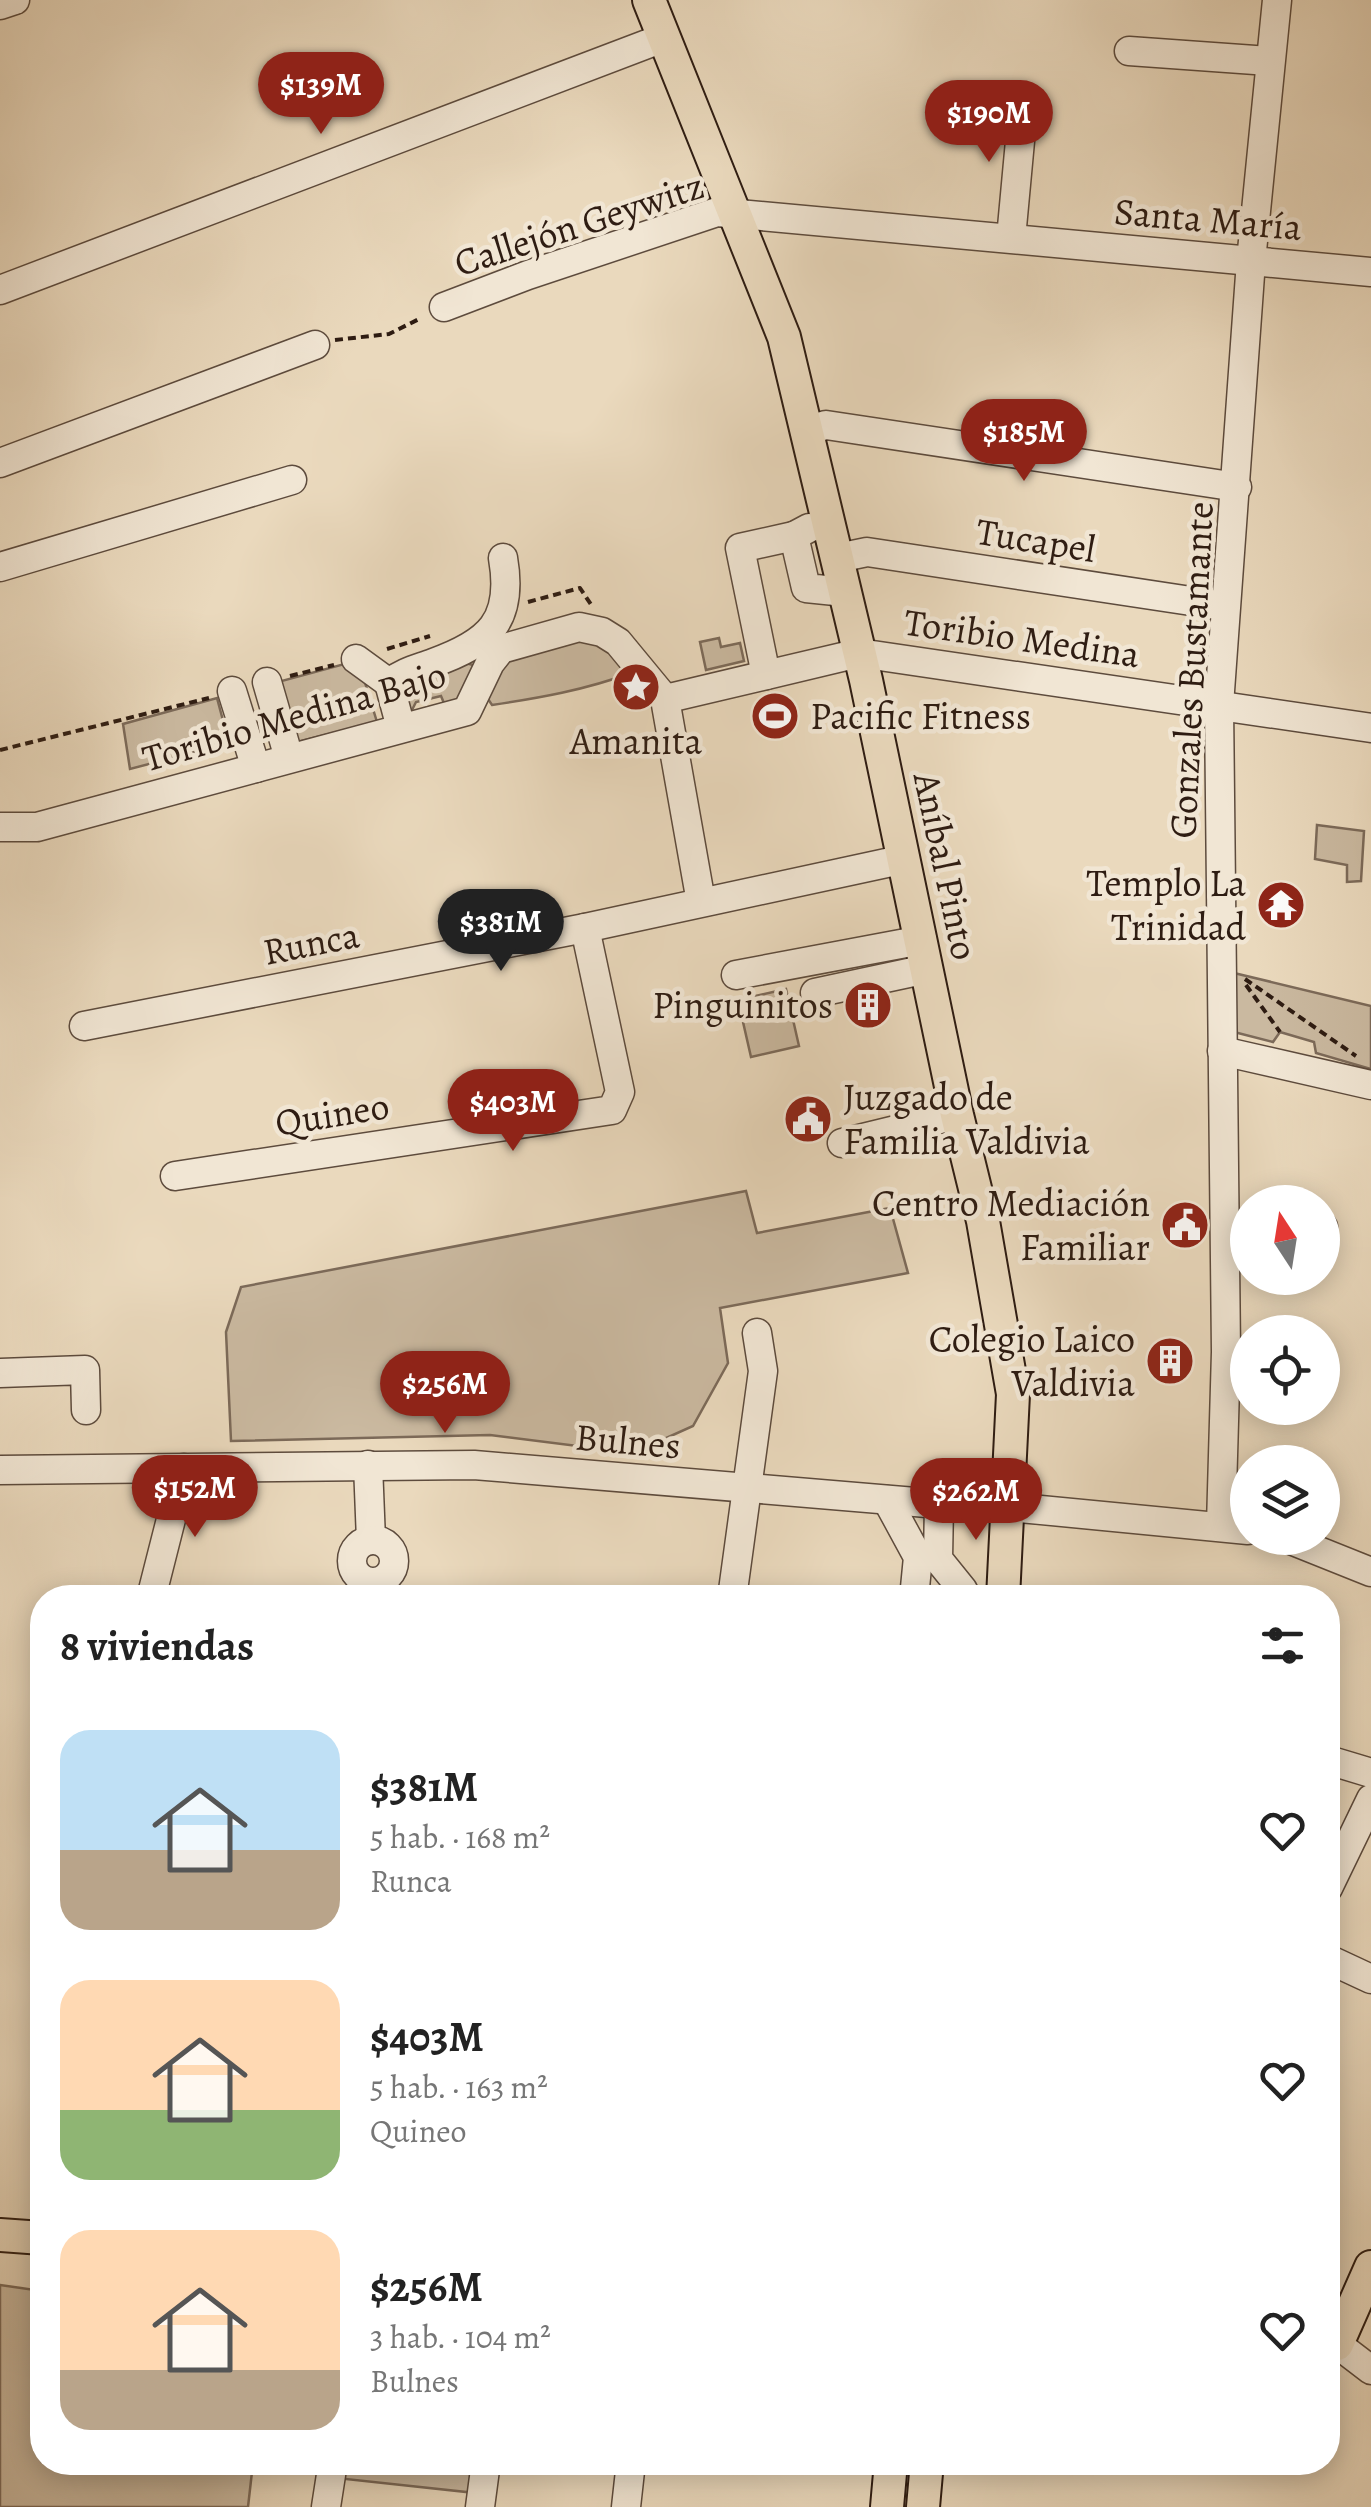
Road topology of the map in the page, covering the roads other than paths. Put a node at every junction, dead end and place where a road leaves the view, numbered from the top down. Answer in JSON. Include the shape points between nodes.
{"nodes":[{"id":1,"x":15,"y":0,"type":"edge"},
{"id":2,"x":649,"y":0,"type":"edge"},
{"id":3,"x":1278,"y":0,"type":"edge"},
{"id":4,"x":0,"y":5,"type":"edge"},
{"id":5,"x":663,"y":38,"type":"junction"},
{"id":6,"x":1129,"y":50,"type":"dead end"},
{"id":7,"x":1270,"y":61,"type":"junction"},
{"id":8,"x":1024,"y":98,"type":"dead end"},
{"id":9,"x":738,"y":216,"type":"junction"},
{"id":10,"x":1011,"y":238,"type":"junction"},
{"id":11,"x":1251,"y":260,"type":"junction"},
{"id":12,"x":1371,"y":272,"type":"edge"},
{"id":13,"x":0,"y":290,"type":"edge"},
{"id":14,"x":444,"y":307,"type":"road end"},
{"id":15,"x":315,"y":344,"type":"road end"},
{"id":16,"x":808,"y":430,"type":"junction"},
{"id":17,"x":0,"y":463,"type":"edge"},
{"id":18,"x":292,"y":480,"type":"dead end"},
{"id":19,"x":1237,"y":487,"type":"junction"},
{"id":20,"x":829,"y":520,"type":"junction"},
{"id":21,"x":794,"y":536,"type":"junction"},
{"id":22,"x":503,"y":558,"type":"dead end"},
{"id":23,"x":838,"y":558,"type":"junction"},
{"id":24,"x":0,"y":566,"type":"edge"},
{"id":25,"x":846,"y":592,"type":"junction"},
{"id":26,"x":1224,"y":606,"type":"junction"},
{"id":27,"x":859,"y":654,"type":"junction"},
{"id":28,"x":480,"y":657,"type":"junction"},
{"id":29,"x":356,"y":660,"type":"dead end"},
{"id":30,"x":766,"y":675,"type":"junction"},
{"id":31,"x":268,"y":682,"type":"dead end"},
{"id":32,"x":389,"y":683,"type":"junction"},
{"id":33,"x":232,"y":691,"type":"dead end"},
{"id":34,"x":665,"y":699,"type":"junction"},
{"id":35,"x":1219,"y":705,"type":"junction"},
{"id":36,"x":402,"y":728,"type":"junction"},
{"id":37,"x":1371,"y":728,"type":"edge"},
{"id":38,"x":289,"y":758,"type":"junction"},
{"id":39,"x":256,"y":768,"type":"junction"},
{"id":40,"x":0,"y":827,"type":"edge"},
{"id":41,"x":905,"y":859,"type":"junction"},
{"id":42,"x":700,"y":902,"type":"junction"},
{"id":43,"x":585,"y":928,"type":"junction"},
{"id":44,"x":924,"y":955,"type":"junction"},
{"id":45,"x":736,"y":975,"type":"dead end"},
{"id":46,"x":815,"y":993,"type":"dead end"},
{"id":47,"x":84,"y":1026,"type":"dead end"},
{"id":48,"x":1222,"y":1051,"type":"junction"},
{"id":49,"x":1371,"y":1085,"type":"edge"},
{"id":50,"x":957,"y":1115,"type":"junction"},
{"id":51,"x":842,"y":1144,"type":"dead end"},
{"id":52,"x":174,"y":1176,"type":"dead end"},
{"id":53,"x":1232,"y":1185,"type":"edge"},
{"id":54,"x":756,"y":1334,"type":"dead end"},
{"id":55,"x":0,"y":1373,"type":"edge"},
{"id":56,"x":86,"y":1410,"type":"dead end"},
{"id":57,"x":368,"y":1465,"type":"junction"},
{"id":58,"x":184,"y":1468,"type":"junction"},
{"id":59,"x":0,"y":1470,"type":"edge"},
{"id":60,"x":745,"y":1488,"type":"junction"},
{"id":61,"x":887,"y":1500,"type":"junction"},
{"id":62,"x":939,"y":1504,"type":"junction"},
{"id":63,"x":1010,"y":1507,"type":"junction"},
{"id":64,"x":1230,"y":1527,"type":"edge"},
{"id":65,"x":371,"y":1540,"type":"dead end"},
{"id":66,"x":1328,"y":1555,"type":"edge"},
{"id":67,"x":1371,"y":1572,"type":"edge"},
{"id":68,"x":153,"y":1585,"type":"edge"},
{"id":69,"x":734,"y":1585,"type":"edge"},
{"id":70,"x":915,"y":1585,"type":"edge"},
{"id":71,"x":956,"y":1585,"type":"edge"},
{"id":72,"x":1004,"y":1585,"type":"edge"},
{"id":73,"x":1340,"y":1764,"type":"edge"},
{"id":74,"x":1371,"y":1773,"type":"edge"},
{"id":75,"x":1371,"y":1799,"type":"edge"},
{"id":76,"x":1340,"y":1863,"type":"edge"},
{"id":77,"x":1340,"y":1965,"type":"edge"},
{"id":78,"x":1371,"y":1979,"type":"edge"},
{"id":79,"x":0,"y":2235,"type":"edge"},
{"id":80,"x":30,"y":2237,"type":"edge"},
{"id":81,"x":1371,"y":2267,"type":"edge"},
{"id":82,"x":1340,"y":2328,"type":"edge"},
{"id":83,"x":1340,"y":2349,"type":"edge"},
{"id":84,"x":1371,"y":2370,"type":"edge"},
{"id":85,"x":331,"y":2475,"type":"edge"},
{"id":86,"x":484,"y":2475,"type":"edge"},
{"id":87,"x":630,"y":2475,"type":"edge"},
{"id":88,"x":890,"y":2475,"type":"edge"},
{"id":89,"x":926,"y":2475,"type":"edge"},
{"id":90,"x":326,"y":2507,"type":"edge"},
{"id":91,"x":480,"y":2507,"type":"edge"},
{"id":92,"x":626,"y":2507,"type":"edge"},
{"id":93,"x":887,"y":2507,"type":"edge"},
{"id":94,"x":924,"y":2507,"type":"edge"}],
"edges":[{"from":1,"to":4,"type":"street"},
{"from":2,"to":5,"type":"main road","name":"Aníbal Pinto"},
{"from":3,"to":7,"type":"street","name":"Gonzales Bustamante"},
{"from":5,"to":9,"type":"main road","name":"Aníbal Pinto"},
{"from":5,"to":13,"type":"street"},
{"from":6,"to":7,"type":"street"},
{"from":7,"to":11,"type":"street","name":"Gonzales Bustamante"},
{"from":8,"to":10,"type":"street"},
{"from":9,"to":10,"type":"street","name":"Santa María"},
{"from":9,"to":14,"type":"street","name":"Callejón Geywitz","via":[[717,212]]},
{"from":9,"to":16,"type":"main road","name":"Aníbal Pinto","via":[[784,337]]},
{"from":10,"to":11,"type":"street","name":"Santa María"},
{"from":11,"to":12,"type":"street","name":"Santa María"},
{"from":11,"to":19,"type":"street","name":"Gonzales Bustamante"},
{"from":15,"to":17,"type":"street"},
{"from":16,"to":19,"type":"street","via":[[826,425]]},
{"from":16,"to":20,"type":"main road","name":"Aníbal Pinto"},
{"from":18,"to":24,"type":"street"},
{"from":19,"to":26,"type":"street","name":"Gonzales Bustamante"},
{"from":20,"to":21,"type":"street"},
{"from":20,"to":23,"type":"main road","name":"Aníbal Pinto"},
{"from":21,"to":25,"type":"street","via":[[806,588]]},
{"from":21,"to":30,"type":"street","via":[[740,548]]},
{"from":22,"to":28,"type":"street","via":[[506,604]]},
{"from":23,"to":25,"type":"main road","name":"Aníbal Pinto"},
{"from":23,"to":26,"type":"street","name":"Tucapel","via":[[867,552]]},
{"from":25,"to":27,"type":"main road","name":"Aníbal Pinto"},
{"from":26,"to":35,"type":"street","name":"Gonzales Bustamante"},
{"from":27,"to":30,"type":"street","name":"Toribio Medina"},
{"from":27,"to":35,"type":"street","name":"Toribio Medina"},
{"from":27,"to":41,"type":"main road","name":"Aníbal Pinto"},
{"from":28,"to":32,"type":"street","via":[[400,674]]},
{"from":28,"to":34,"type":"street","name":"Toribio Medina Bajo","via":[[579,627],[618,642]]},
{"from":28,"to":36,"type":"street","name":"Toribio Medina Bajo","via":[[483,684],[468,711]]},
{"from":29,"to":32,"type":"street"},
{"from":30,"to":34,"type":"street","name":"Toribio Medina"},
{"from":31,"to":38,"type":"street"},
{"from":32,"to":36,"type":"street"},
{"from":33,"to":39,"type":"street"},
{"from":34,"to":42,"type":"street"},
{"from":35,"to":37,"type":"street","name":"Toribio Medina"},
{"from":35,"to":48,"type":"street","name":"Gonzales Bustamante"},
{"from":36,"to":38,"type":"street","name":"Toribio Medina Bajo"},
{"from":38,"to":39,"type":"street","name":"Toribio Medina Bajo"},
{"from":39,"to":40,"type":"street","name":"Toribio Medina Bajo","via":[[37,827]]},
{"from":41,"to":42,"type":"street","name":"Runca"},
{"from":41,"to":44,"type":"main road","name":"Aníbal Pinto"},
{"from":42,"to":43,"type":"street","name":"Runca"},
{"from":43,"to":47,"type":"street","name":"Runca"},
{"from":43,"to":52,"type":"street","name":"Quineo","via":[[620,1092],[612,1110]]},
{"from":44,"to":45,"type":"street"},
{"from":44,"to":46,"type":"street"},
{"from":44,"to":50,"type":"main road","name":"Aníbal Pinto"},
{"from":48,"to":49,"type":"street"},
{"from":48,"to":53,"type":"street","name":"Gonzales Bustamante"},
{"from":50,"to":51,"type":"street"},
{"from":50,"to":63,"type":"main road","name":"Aníbal Pinto","via":[[1013,1394]]},
{"from":54,"to":60,"type":"street","via":[[763,1371]]},
{"from":55,"to":56,"type":"street","via":[[86,1370]]},
{"from":57,"to":58,"type":"street","name":"Bulnes"},
{"from":57,"to":60,"type":"street","name":"Bulnes","via":[[474,1465]]},
{"from":57,"to":65,"type":"street"},
{"from":58,"to":59,"type":"street","name":"Bulnes"},
{"from":58,"to":68,"type":"street"},
{"from":60,"to":61,"type":"street","name":"Bulnes"},
{"from":60,"to":69,"type":"street"},
{"from":61,"to":62,"type":"street","name":"Bulnes"},
{"from":61,"to":70,"type":"street","via":[[918,1557]]},
{"from":62,"to":63,"type":"street","name":"Bulnes"},
{"from":62,"to":71,"type":"street","via":[[938,1559]]},
{"from":63,"to":64,"type":"street","name":"Bulnes"},
{"from":63,"to":72,"type":"main road","name":"Aníbal Pinto"},
{"from":66,"to":67,"type":"street"},
{"from":73,"to":74,"type":"street"},
{"from":75,"to":76,"type":"street"},
{"from":77,"to":78,"type":"street"},
{"from":79,"to":80,"type":"main road"},
{"from":81,"to":82,"type":"main road"},
{"from":83,"to":84,"type":"street"},
{"from":85,"to":90,"type":"street"},
{"from":86,"to":91,"type":"street"},
{"from":87,"to":92,"type":"street"},
{"from":88,"to":93,"type":"main road"},
{"from":89,"to":94,"type":"main road"}]}
